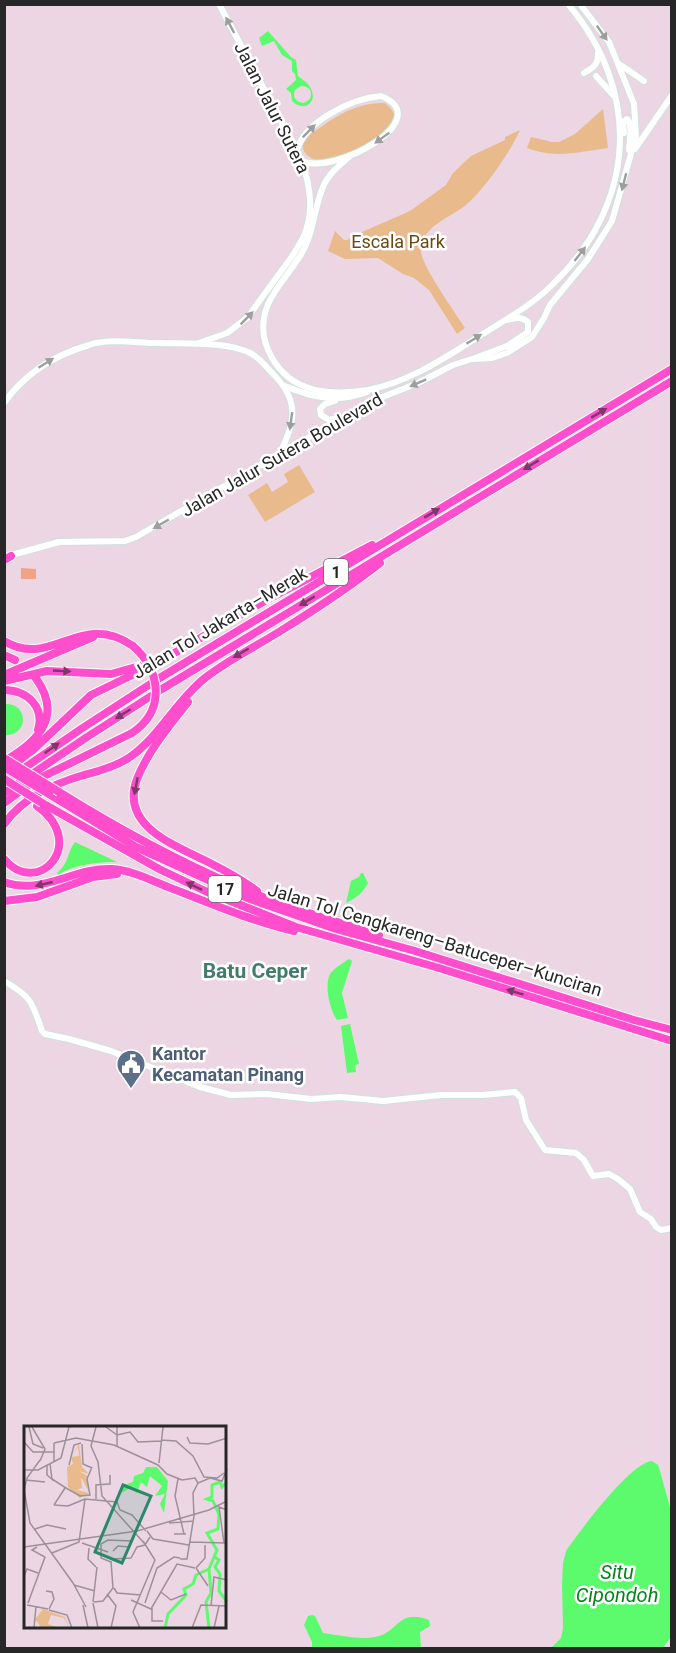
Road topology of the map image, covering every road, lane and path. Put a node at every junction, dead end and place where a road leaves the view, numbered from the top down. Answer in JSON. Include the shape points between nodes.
{"nodes":[{"id":1,"x":219,"y":4,"type":"edge"},
{"id":2,"x":568,"y":4,"type":"edge"},
{"id":3,"x":580,"y":4,"type":"edge"},
{"id":4,"x":597,"y":46,"type":"junction"},
{"id":5,"x":618,"y":64,"type":"junction"},
{"id":6,"x":584,"y":73,"type":"dead end"},
{"id":7,"x":596,"y":76,"type":"dead end"},
{"id":8,"x":644,"y":81,"type":"dead end"},
{"id":9,"x":672,"y":95,"type":"edge"},
{"id":10,"x":615,"y":98,"type":"junction"},
{"id":11,"x":297,"y":151,"type":"junction"},
{"id":12,"x":350,"y":156,"type":"junction"},
{"id":13,"x":619,"y":158,"type":"junction"},
{"id":14,"x":302,"y":160,"type":"junction"},
{"id":15,"x":629,"y":160,"type":"junction"},
{"id":16,"x":503,"y":321,"type":"junction"},
{"id":17,"x":196,"y":344,"type":"junction"},
{"id":18,"x":472,"y":359,"type":"junction"},
{"id":19,"x":672,"y":369,"type":"edge"},
{"id":20,"x":672,"y":381,"type":"edge"},
{"id":21,"x":284,"y":386,"type":"junction"},
{"id":22,"x":382,"y":387,"type":"junction"},
{"id":23,"x":354,"y":397,"type":"junction"},
{"id":24,"x":4,"y":403,"type":"edge"},
{"id":25,"x":351,"y":413,"type":"junction"},
{"id":26,"x":279,"y":456,"type":"junction"},
{"id":27,"x":399,"y":534,"type":"junction"},
{"id":28,"x":411,"y":538,"type":"junction"},
{"id":29,"x":7,"y":557,"type":"edge"},
{"id":30,"x":111,"y":636,"type":"junction"},
{"id":31,"x":4,"y":641,"type":"edge"},
{"id":32,"x":193,"y":643,"type":"junction"},
{"id":33,"x":4,"y":655,"type":"edge"},
{"id":34,"x":15,"y":660,"type":"dead end"},
{"id":35,"x":216,"y":670,"type":"junction"},
{"id":36,"x":4,"y":675,"type":"edge"},
{"id":37,"x":35,"y":677,"type":"dead end"},
{"id":38,"x":4,"y":681,"type":"edge"},
{"id":39,"x":4,"y":690,"type":"edge"},
{"id":40,"x":21,"y":751,"type":"junction"},
{"id":41,"x":4,"y":760,"type":"edge"},
{"id":42,"x":4,"y":767,"type":"edge"},
{"id":43,"x":4,"y":772,"type":"edge"},
{"id":44,"x":4,"y":782,"type":"edge"},
{"id":45,"x":6,"y":799,"type":"edge"},
{"id":46,"x":39,"y":804,"type":"junction"},
{"id":47,"x":4,"y":808,"type":"edge"},
{"id":48,"x":4,"y":824,"type":"edge"},
{"id":49,"x":4,"y":859,"type":"edge"},
{"id":50,"x":141,"y":877,"type":"junction"},
{"id":51,"x":4,"y":882,"type":"edge"},
{"id":52,"x":265,"y":897,"type":"junction"},
{"id":53,"x":4,"y":901,"type":"edge"},
{"id":54,"x":347,"y":943,"type":"junction"},
{"id":55,"x":415,"y":951,"type":"junction"},
{"id":56,"x":4,"y":981,"type":"edge"},
{"id":57,"x":672,"y":1029,"type":"edge"},
{"id":58,"x":671,"y":1041,"type":"edge"},
{"id":59,"x":672,"y":1228,"type":"edge"}],
"edges":[{"from":11,"to":1,"type":"main road","name":"Jalan Jalur Sutera","one_way":true},
{"from":2,"to":4,"type":"main road","name":"Jalan Jalur Sutera Boulevard"},
{"from":3,"to":5,"type":"main road","name":"Jalan Jalur Sutera Boulevard","one_way":true,"via":[[609,42]]},
{"from":4,"to":6,"type":"main road","via":[[599,59]]},
{"from":4,"to":10,"type":"main road","name":"Jalan Jalur Sutera Boulevard"},
{"from":5,"to":8,"type":"main road"},
{"from":5,"to":15,"type":"main road","name":"Jalan Jalur Sutera Boulevard","via":[[636,118]]},
{"from":7,"to":10,"type":"main road"},
{"from":9,"to":15,"type":"main road"},
{"from":10,"to":13,"type":"main road","name":"Jalan Jalur Sutera Boulevard"},
{"from":11,"to":12,"type":"main road","one_way":true,"via":[[305,134],[327,116],[375,96],[385,97],[396,108],[392,130]]},
{"from":11,"to":14,"type":"main road","name":"Jalan Jalur Sutera"},
{"from":12,"to":14,"type":"main road","via":[[314,165]]},
{"from":12,"to":22,"type":"main road","name":"Jalan Jalur Sutera Boulevard","via":[[331,173],[322,188],[310,238],[270,302],[264,334],[277,365],[300,384],[331,392]]},
{"from":13,"to":15,"type":"main road","via":[[623,122],[627,119],[631,122]]},
{"from":16,"to":13,"type":"main road","name":"Jalan Jalur Sutera Boulevard","one_way":true,"via":[[551,286],[587,245],[608,204]]},
{"from":17,"to":14,"type":"main road","name":"Jalan Jalur Sutera","one_way":true,"via":[[227,333],[248,318],[293,255],[306,232],[310,211]]},
{"from":15,"to":18,"type":"main road","name":"Jalan Jalur Sutera Boulevard","one_way":true,"via":[[618,205],[604,236],[550,305],[532,337],[507,353]]},
{"from":16,"to":18,"type":"main road","via":[[524,319],[528,332],[507,346]]},
{"from":22,"to":16,"type":"main road","name":"Jalan Jalur Sutera Boulevard","one_way":true,"via":[[422,371]]},
{"from":17,"to":21,"type":"main road","name":"Jalan Jalur Sutera","via":[[249,353]]},
{"from":24,"to":17,"type":"main road","name":"Jalan Jalur Sutera","one_way":true,"via":[[48,361],[92,344]]},
{"from":18,"to":25,"type":"main road","name":"Jalan Jalur Sutera Boulevard","one_way":true},
{"from":27,"to":19,"type":"highway","name":"Jalan Tol Jakarta–Merak","number":"1","one_way":true},
{"from":20,"to":28,"type":"highway","name":"Jalan Tol Jakarta–Merak","number":"1","one_way":true},
{"from":21,"to":23,"type":"main road","via":[[318,398]]},
{"from":21,"to":26,"type":"main road","name":"Jalan Jalur Sutera","one_way":true,"via":[[291,398],[293,416]]},
{"from":22,"to":23,"type":"main road"},
{"from":23,"to":25,"type":"main road","via":[[320,409],[328,420]]},
{"from":25,"to":26,"type":"main road","name":"Jalan Jalur Sutera Boulevard"},
{"from":26,"to":29,"type":"main road","name":"Jalan Jalur Sutera Boulevard","one_way":true,"via":[[136,537],[124,541],[52,543]]},
{"from":27,"to":32,"type":"highway","via":[[271,597]]},
{"from":44,"to":27,"type":"highway","name":"Jalan Tol Jakarta–Merak","number":"1","one_way":true,"via":[[138,692]]},
{"from":28,"to":35,"type":"highway","one_way":true,"via":[[323,603]]},
{"from":28,"to":45,"type":"highway","name":"Jalan Tol Jakarta–Merak","number":"1","one_way":true,"via":[[87,736]]},
{"from":30,"to":31,"type":"highway","via":[[83,634],[37,649]]},
{"from":30,"to":36,"type":"highway","via":[[83,640]]},
{"from":30,"to":45,"type":"highway","bridge":true,"via":[[133,646],[149,664],[156,692],[149,715],[132,733]]},
{"from":38,"to":32,"type":"highway","one_way":true,"via":[[47,671],[115,673]]},
{"from":32,"to":43,"type":"highway","via":[[91,695]]},
{"from":33,"to":34,"type":"highway"},
{"from":35,"to":48,"type":"highway","via":[[187,695],[130,757],[38,794]]},
{"from":35,"to":52,"type":"highway","one_way":true,"via":[[145,762],[135,786],[135,803],[141,819],[153,832]]},
{"from":37,"to":40,"type":"highway","via":[[46,699],[47,715],[39,735]]},
{"from":39,"to":40,"type":"highway","via":[[24,695],[40,712],[38,729]]},
{"from":40,"to":41,"type":"highway"},
{"from":41,"to":52,"type":"highway","bridge":true,"via":[[146,844]]},
{"from":42,"to":55,"type":"highway","name":"Jalan Tol Cengkareng–Batuceper–Kunciran","number":"17","bridge":true,"via":[[136,847],[210,882],[287,913]]},
{"from":44,"to":46,"type":"highway","number":"17","bridge":true},
{"from":45,"to":47,"type":"highway"},
{"from":46,"to":49,"type":"highway","via":[[58,830],[57,857],[44,869],[32,873],[18,870]]},
{"from":54,"to":46,"type":"highway","number":"17","one_way":true,"via":[[205,891]]},
{"from":50,"to":51,"type":"highway","one_way":true,"via":[[124,870],[104,869],[35,886]]},
{"from":50,"to":53,"type":"highway","via":[[99,875],[43,895]]},
{"from":50,"to":54,"type":"highway","via":[[266,924]]},
{"from":52,"to":55,"type":"highway"},
{"from":58,"to":54,"type":"highway","name":"Jalan Tol Cengkareng–Batuceper–Kunciran","number":"17","one_way":true},
{"from":55,"to":57,"type":"highway","name":"Jalan Tol Cengkareng–Batuceper–Kunciran","number":"17"},
{"from":56,"to":59,"type":"main road","via":[[26,995],[45,1034],[111,1051],[224,1094],[383,1101],[515,1092],[521,1098],[526,1120],[545,1150],[576,1153],[593,1176],[607,1173],[630,1189],[639,1211],[656,1227]]}]}
